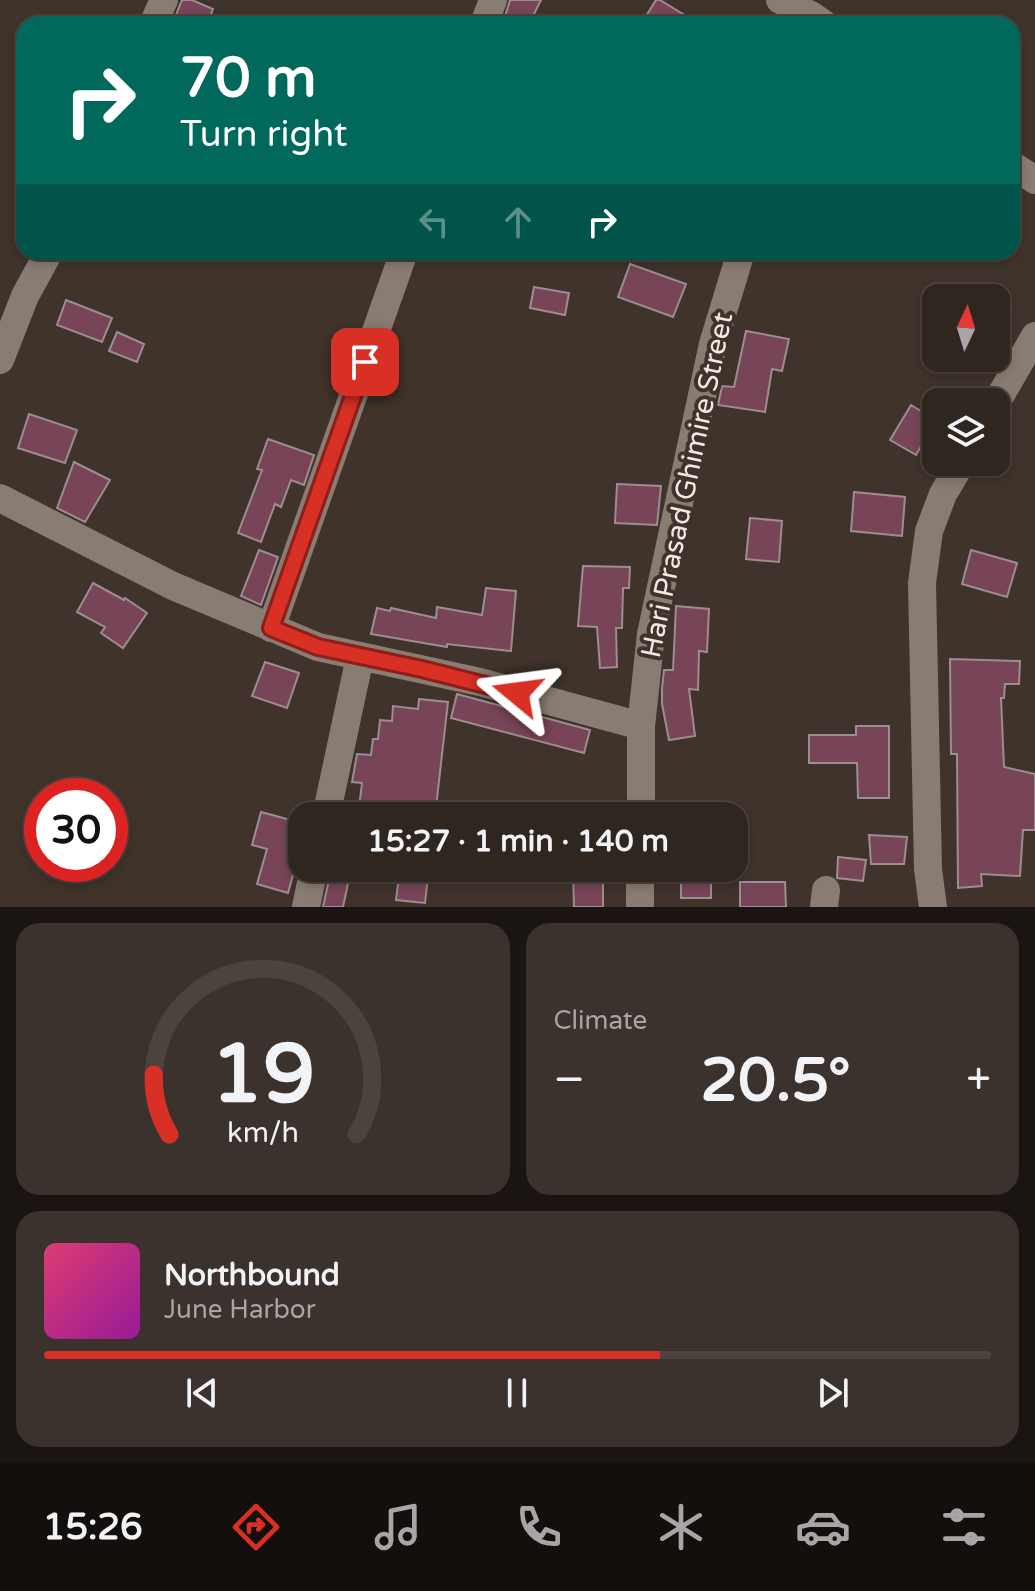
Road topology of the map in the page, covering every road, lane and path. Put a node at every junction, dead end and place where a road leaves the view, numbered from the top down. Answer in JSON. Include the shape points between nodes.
{"nodes":[{"id":1,"x":780,"y":0,"type":"edge"},
{"id":2,"x":816,"y":16,"type":"edge"},
{"id":3,"x":45,"y":260,"type":"edge"},
{"id":4,"x":401,"y":260,"type":"edge"},
{"id":5,"x":739,"y":260,"type":"edge"},
{"id":6,"x":1035,"y":336,"type":"edge"},
{"id":7,"x":0,"y":360,"type":"edge"},
{"id":8,"x":1005,"y":388,"type":"edge"},
{"id":9,"x":954,"y":476,"type":"edge"},
{"id":10,"x":0,"y":498,"type":"edge"},
{"id":11,"x":271,"y":628,"type":"junction"},
{"id":12,"x":360,"y":657,"type":"junction"},
{"id":13,"x":641,"y":726,"type":"junction"},
{"id":14,"x":329,"y":802,"type":"edge"},
{"id":15,"x":641,"y":802,"type":"edge"},
{"id":16,"x":311,"y":882,"type":"edge"},
{"id":17,"x":640,"y":882,"type":"edge"},
{"id":18,"x":306,"y":907,"type":"edge"},
{"id":19,"x":640,"y":907,"type":"edge"},
{"id":20,"x":933,"y":907,"type":"edge"}],
"edges":[{"from":1,"to":2,"type":"street"},
{"from":3,"to":7,"type":"street"},
{"from":4,"to":11,"type":"street"},
{"from":5,"to":13,"type":"street","name":"Hari Prasad Ghimire Street","via":[[713,344],[666,558]]},
{"from":6,"to":8,"type":"street"},
{"from":9,"to":20,"type":"street","via":[[929,531],[922,583]]},
{"from":10,"to":11,"type":"street","via":[[137,569]]},
{"from":11,"to":12,"type":"street"},
{"from":12,"to":13,"type":"street","via":[[480,682]]},
{"from":12,"to":14,"type":"street"},
{"from":13,"to":15,"type":"street","name":"Hari Prasad Ghimire Street"},
{"from":16,"to":18,"type":"street"},
{"from":17,"to":19,"type":"street"}]}
